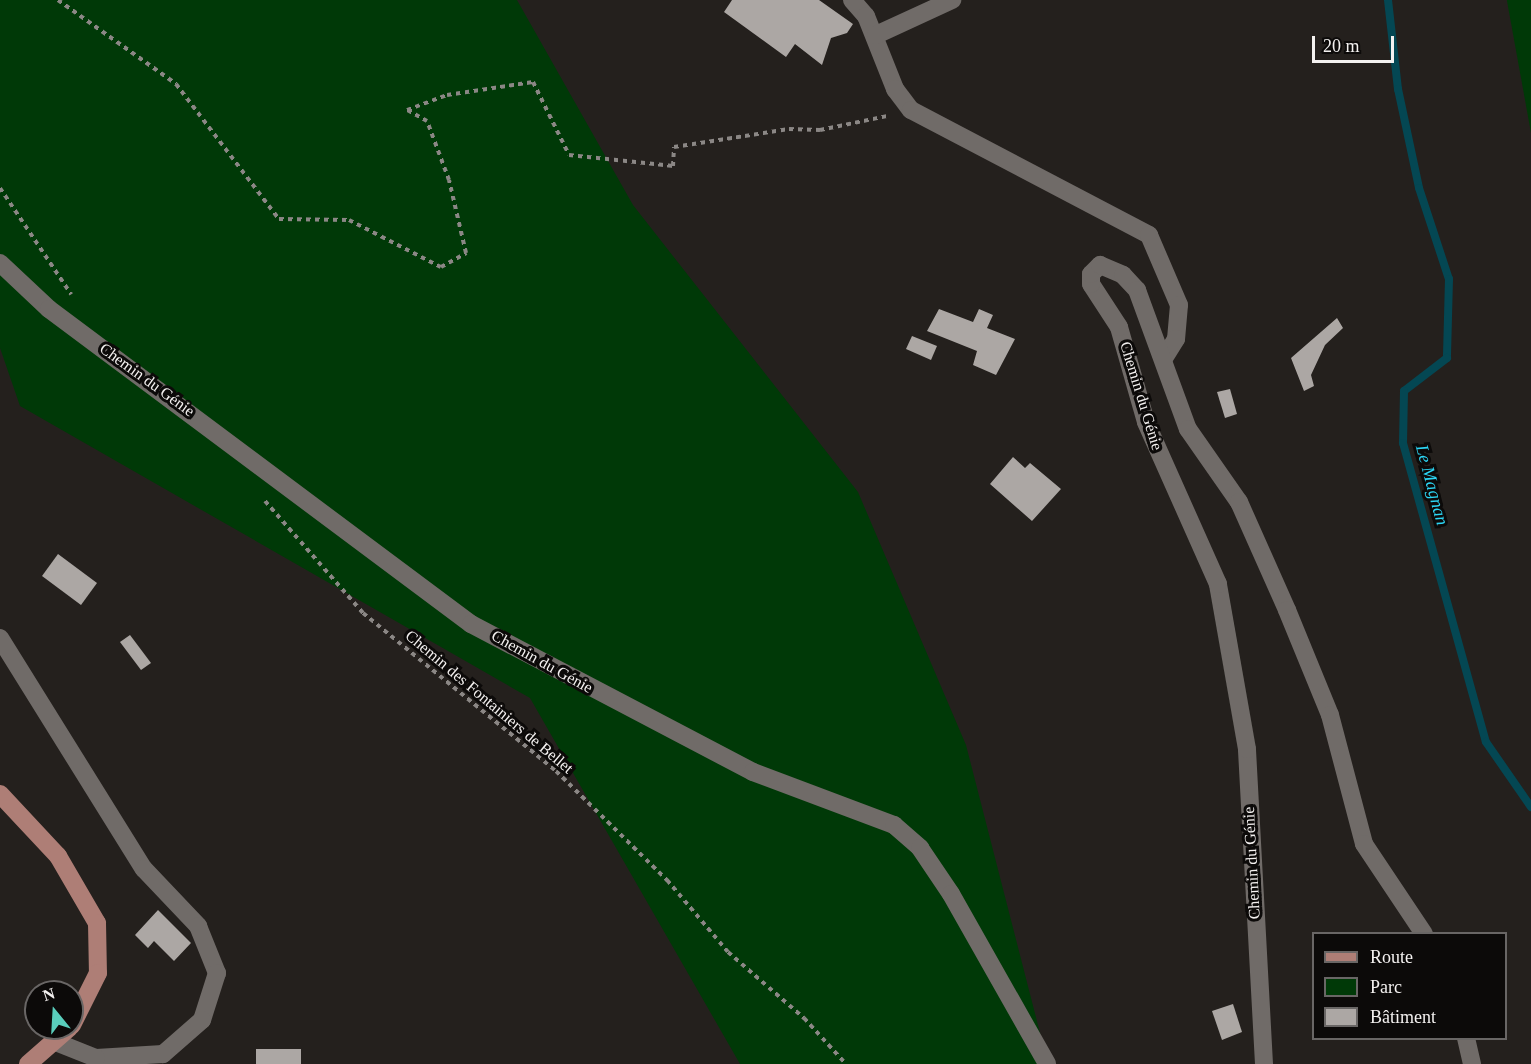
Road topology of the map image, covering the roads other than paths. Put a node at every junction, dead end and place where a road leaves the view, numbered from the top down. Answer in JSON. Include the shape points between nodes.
{"nodes":[{"id":1,"x":852,"y":0,"type":"edge"},
{"id":2,"x":952,"y":0,"type":"edge"},
{"id":3,"x":876,"y":35,"type":"junction"},
{"id":4,"x":0,"y":263,"type":"edge"},
{"id":5,"x":1164,"y":358,"type":"junction"},
{"id":6,"x":0,"y":638,"type":"edge"},
{"id":7,"x":0,"y":794,"type":"edge"},
{"id":8,"x":1423,"y":932,"type":"edge"},
{"id":9,"x":84,"y":1001,"type":"edge"},
{"id":10,"x":60,"y":1040,"type":"edge"},
{"id":11,"x":1466,"y":1040,"type":"edge"},
{"id":12,"x":58,"y":1043,"type":"junction"},
{"id":13,"x":28,"y":1064,"type":"edge"},
{"id":14,"x":1047,"y":1064,"type":"edge"},
{"id":15,"x":1264,"y":1064,"type":"edge"},
{"id":16,"x":1472,"y":1064,"type":"edge"}],
"edges":[{"from":1,"to":3,"type":"street"},
{"from":2,"to":3,"type":"street"},
{"from":3,"to":5,"type":"street","via":[[896,89],[911,110],[1149,235],[1179,305],[1176,339]]},
{"from":4,"to":14,"type":"street","name":"Chemin du Génie","via":[[49,309],[471,624],[753,772],[894,825],[920,848],[951,894]]},
{"from":5,"to":8,"type":"street","name":"Chemin du Génie","via":[[1188,429],[1239,502],[1292,621],[1330,715],[1364,844]]},
{"from":5,"to":15,"type":"street","name":"Chemin du Génie","via":[[1137,290],[1123,275],[1100,266],[1091,274],[1091,284],[1119,327],[1146,422],[1218,584],[1247,749]]},
{"from":6,"to":12,"type":"street","via":[[144,869],[198,926],[217,973],[202,1020],[163,1054],[96,1058]]},
{"from":7,"to":9,"type":"main road","via":[[58,856],[97,923],[98,974]]},
{"from":10,"to":12,"type":"main road"},
{"from":11,"to":16,"type":"street"},
{"from":12,"to":13,"type":"main road"}]}
